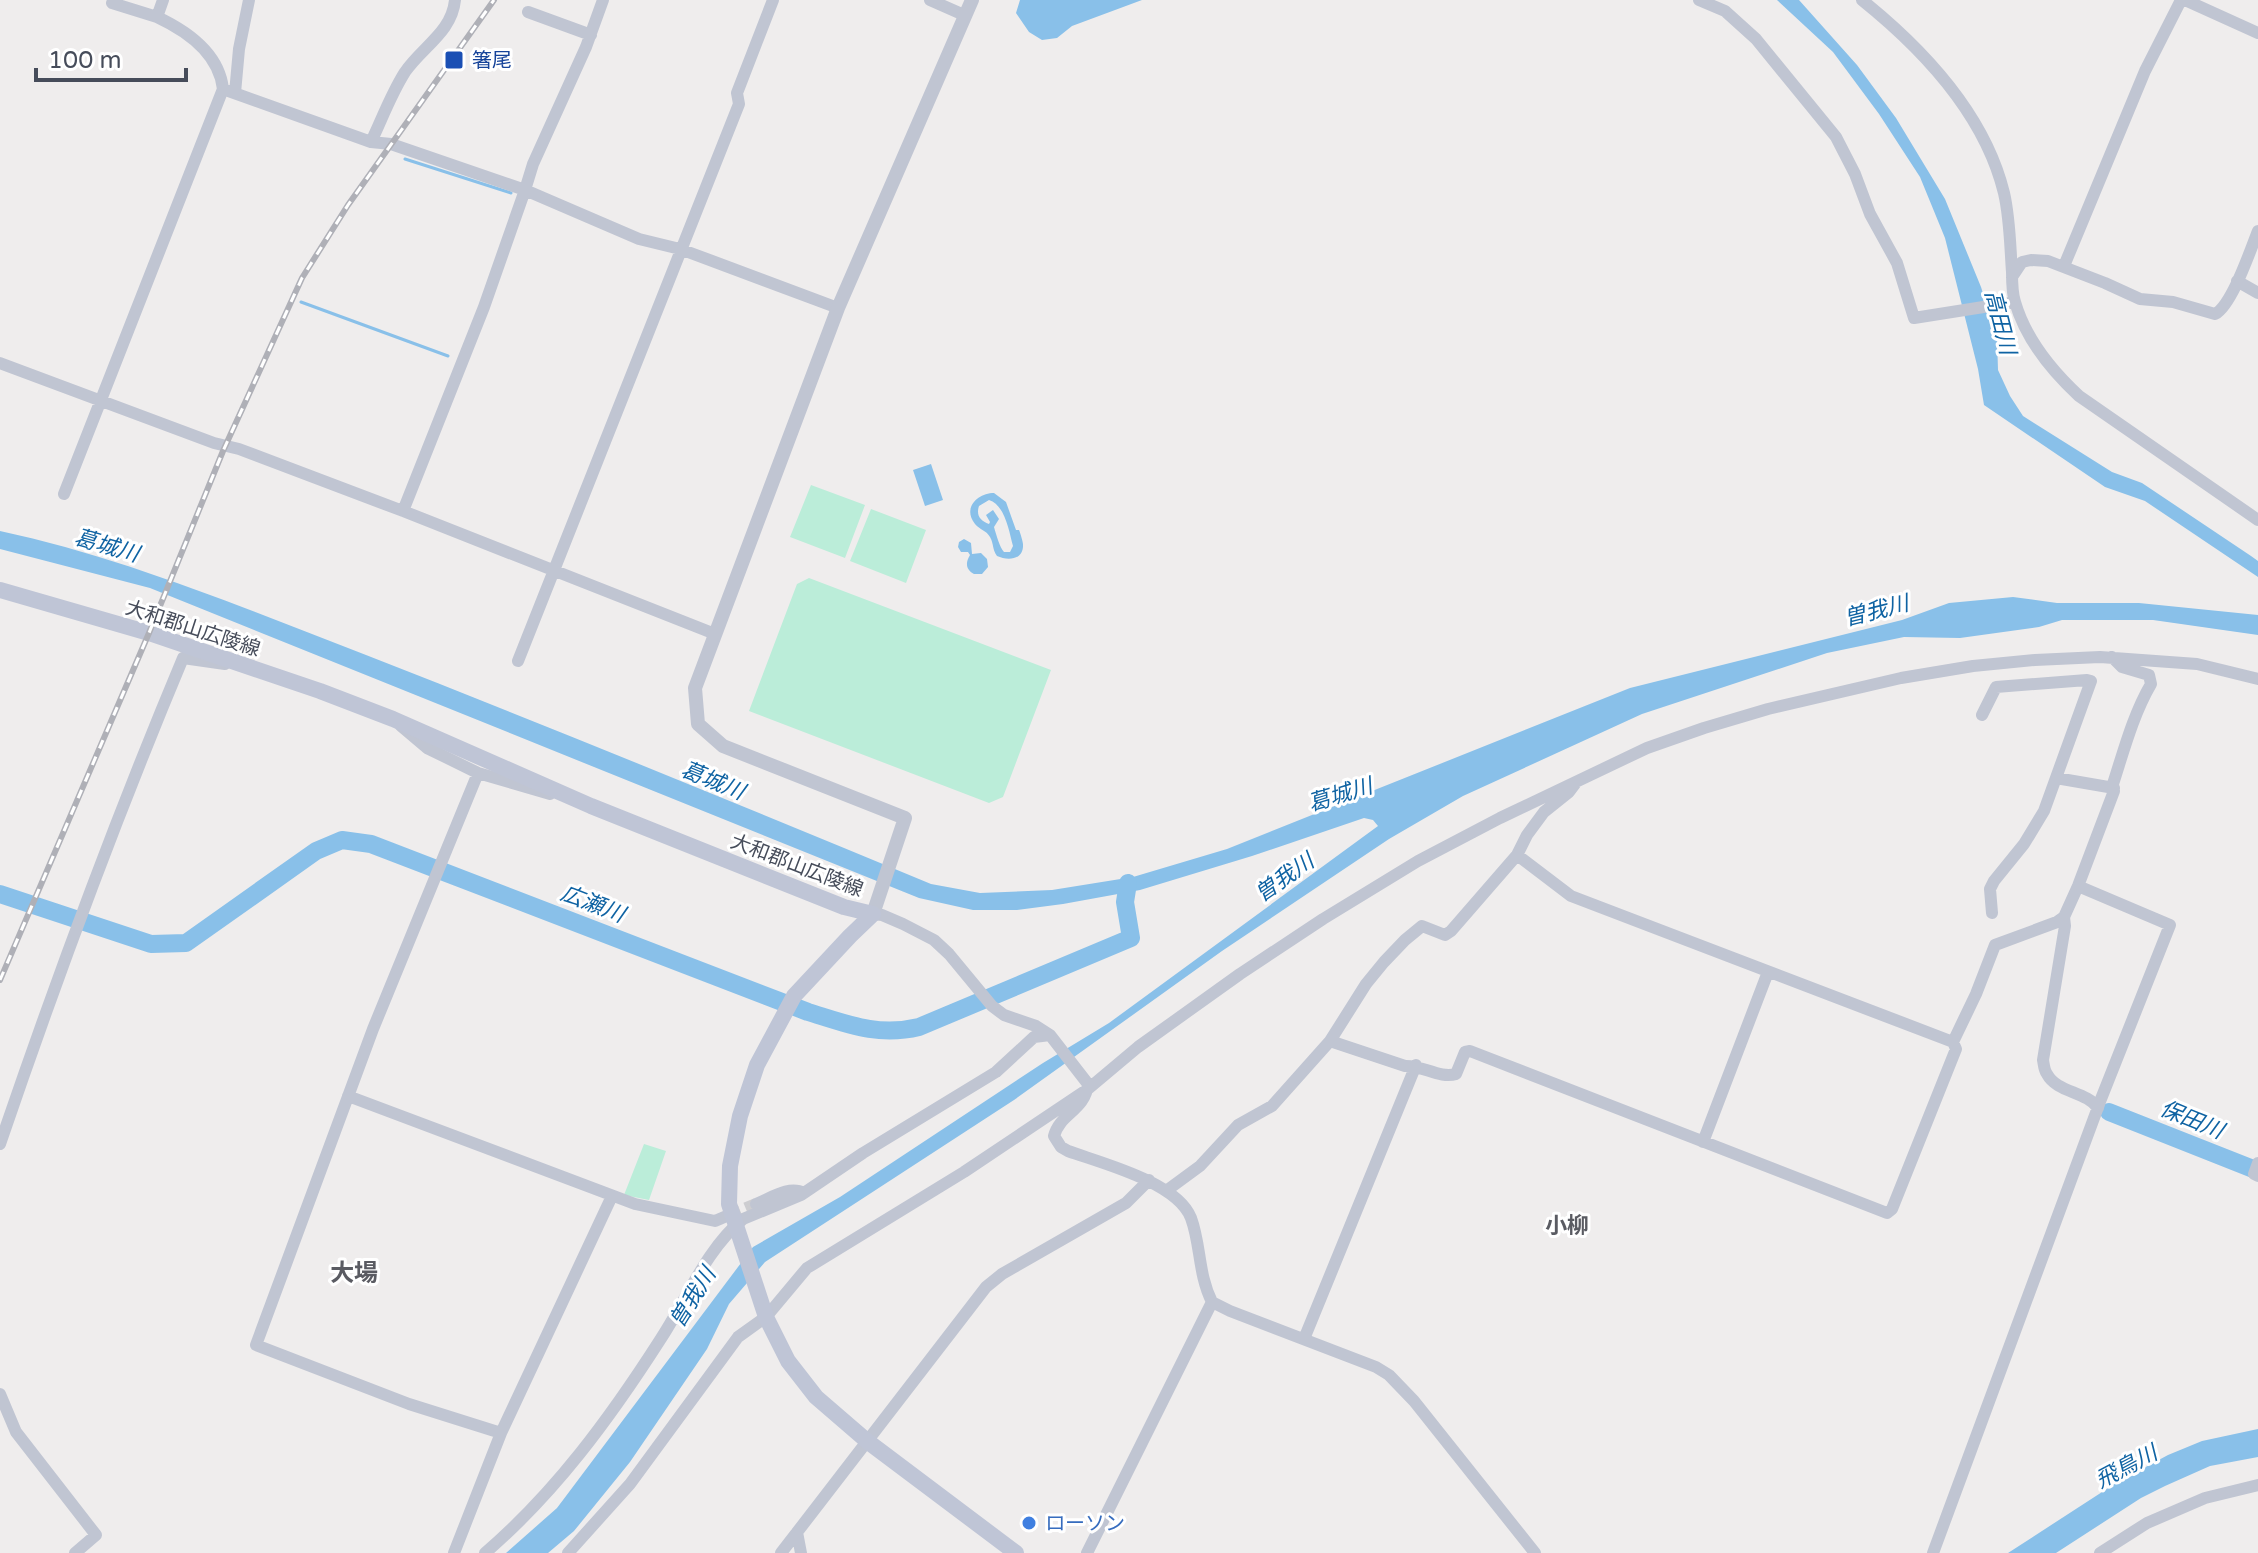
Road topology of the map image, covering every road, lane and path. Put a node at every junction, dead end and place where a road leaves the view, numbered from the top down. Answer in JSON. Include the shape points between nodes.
{"nodes":[{"id":1,"x":114,"y":0,"type":"edge"},
{"id":2,"x":163,"y":0,"type":"edge"},
{"id":3,"x":249,"y":0,"type":"edge"},
{"id":4,"x":455,"y":0,"type":"edge"},
{"id":5,"x":603,"y":0,"type":"edge"},
{"id":6,"x":773,"y":0,"type":"edge"},
{"id":7,"x":930,"y":0,"type":"edge"},
{"id":8,"x":972,"y":0,"type":"edge"},
{"id":9,"x":1699,"y":0,"type":"edge"},
{"id":10,"x":1862,"y":0,"type":"edge"},
{"id":11,"x":2183,"y":0,"type":"edge"},
{"id":12,"x":528,"y":12,"type":"dead end"},
{"id":13,"x":964,"y":15,"type":"junction"},
{"id":14,"x":157,"y":17,"type":"junction"},
{"id":15,"x":2258,"y":33,"type":"edge"},
{"id":16,"x":591,"y":35,"type":"junction"},
{"id":17,"x":229,"y":91,"type":"junction"},
{"id":18,"x":371,"y":142,"type":"junction"},
{"id":19,"x":525,"y":190,"type":"junction"},
{"id":20,"x":2258,"y":231,"type":"edge"},
{"id":21,"x":680,"y":249,"type":"junction"},
{"id":22,"x":2064,"y":266,"type":"junction"},
{"id":23,"x":2012,"y":277,"type":"junction"},
{"id":24,"x":2237,"y":281,"type":"junction"},
{"id":25,"x":2258,"y":293,"type":"edge"},
{"id":26,"x":2012,"y":302,"type":"junction"},
{"id":27,"x":838,"y":308,"type":"junction"},
{"id":28,"x":0,"y":363,"type":"edge"},
{"id":29,"x":100,"y":400,"type":"junction"},
{"id":30,"x":64,"y":494,"type":"dead end"},
{"id":31,"x":403,"y":511,"type":"junction"},
{"id":32,"x":2258,"y":520,"type":"edge"},
{"id":33,"x":554,"y":571,"type":"junction"},
{"id":34,"x":0,"y":590,"type":"edge"},
{"id":35,"x":715,"y":634,"type":"junction"},
{"id":36,"x":2112,"y":657,"type":"junction"},
{"id":37,"x":518,"y":661,"type":"dead end"},
{"id":38,"x":252,"y":668,"type":"junction"},
{"id":39,"x":2258,"y":679,"type":"edge"},
{"id":40,"x":1982,"y":715,"type":"dead end"},
{"id":41,"x":393,"y":719,"type":"junction"},
{"id":42,"x":478,"y":773,"type":"junction"},
{"id":43,"x":2056,"y":778,"type":"junction"},
{"id":44,"x":1577,"y":781,"type":"junction"},
{"id":45,"x":2114,"y":788,"type":"junction"},
{"id":46,"x":591,"y":806,"type":"junction"},
{"id":47,"x":1517,"y":855,"type":"junction"},
{"id":48,"x":2078,"y":886,"type":"junction"},
{"id":49,"x":874,"y":909,"type":"junction"},
{"id":50,"x":1992,"y":913,"type":"dead end"},
{"id":51,"x":2064,"y":917,"type":"junction"},
{"id":52,"x":1768,"y":972,"type":"junction"},
{"id":53,"x":1050,"y":1035,"type":"junction"},
{"id":54,"x":1330,"y":1041,"type":"junction"},
{"id":55,"x":1953,"y":1042,"type":"junction"},
{"id":56,"x":1416,"y":1065,"type":"junction"},
{"id":57,"x":1088,"y":1086,"type":"junction"},
{"id":58,"x":348,"y":1096,"type":"junction"},
{"id":59,"x":2098,"y":1108,"type":"junction"},
{"id":60,"x":1703,"y":1142,"type":"junction"},
{"id":61,"x":0,"y":1144,"type":"edge"},
{"id":62,"x":2258,"y":1163,"type":"edge"},
{"id":63,"x":2258,"y":1176,"type":"edge"},
{"id":64,"x":1149,"y":1180,"type":"junction"},
{"id":65,"x":1166,"y":1191,"type":"junction"},
{"id":66,"x":804,"y":1193,"type":"junction"},
{"id":67,"x":612,"y":1196,"type":"junction"},
{"id":68,"x":756,"y":1204,"type":"tunnel mouth"},
{"id":69,"x":734,"y":1224,"type":"junction"},
{"id":70,"x":1212,"y":1302,"type":"junction"},
{"id":71,"x":764,"y":1311,"type":"junction"},
{"id":72,"x":1304,"y":1339,"type":"junction"},
{"id":73,"x":0,"y":1394,"type":"edge"},
{"id":74,"x":501,"y":1433,"type":"junction"},
{"id":75,"x":867,"y":1441,"type":"junction"},
{"id":76,"x":2258,"y":1485,"type":"edge"},
{"id":77,"x":797,"y":1532,"type":"junction"},
{"id":78,"x":75,"y":1553,"type":"edge"},
{"id":79,"x":454,"y":1553,"type":"edge"},
{"id":80,"x":485,"y":1553,"type":"edge"},
{"id":81,"x":568,"y":1553,"type":"edge"},
{"id":82,"x":781,"y":1553,"type":"edge"},
{"id":83,"x":801,"y":1553,"type":"edge"},
{"id":84,"x":1016,"y":1553,"type":"edge"},
{"id":85,"x":1087,"y":1553,"type":"edge"},
{"id":86,"x":1535,"y":1553,"type":"edge"},
{"id":87,"x":1933,"y":1553,"type":"edge"},
{"id":88,"x":2100,"y":1553,"type":"edge"}],
"edges":[{"from":1,"to":14,"type":"street"},
{"from":2,"to":14,"type":"street"},
{"from":3,"to":17,"type":"street"},
{"from":4,"to":18,"type":"street","via":[[451,20],[398,84]]},
{"from":5,"to":16,"type":"street"},
{"from":6,"to":21,"type":"street","via":[[737,93],[739,104]]},
{"from":7,"to":13,"type":"street"},
{"from":8,"to":13,"type":"street"},
{"from":9,"to":26,"type":"street","via":[[1725,11],[1756,39],[1836,137],[1897,263],[1914,318]]},
{"from":10,"to":23,"type":"street","via":[[1940,74],[1982,135],[2004,192]]},
{"from":11,"to":15,"type":"street"},
{"from":11,"to":22,"type":"street","via":[[2145,71]]},
{"from":12,"to":16,"type":"street"},
{"from":13,"to":27,"type":"street"},
{"from":14,"to":17,"type":"street","via":[[210,56]]},
{"from":16,"to":19,"type":"street"},
{"from":17,"to":18,"type":"street"},
{"from":17,"to":29,"type":"street"},
{"from":18,"to":19,"type":"street","via":[[391,144]]},
{"from":19,"to":21,"type":"street","via":[[639,239]]},
{"from":19,"to":31,"type":"street"},
{"from":20,"to":24,"type":"street"},
{"from":21,"to":27,"type":"street"},
{"from":21,"to":33,"type":"street"},
{"from":22,"to":23,"type":"street","via":[[2022,262]]},
{"from":22,"to":24,"type":"street","via":[[2140,299],[2215,314]]},
{"from":23,"to":26,"type":"street"},
{"from":24,"to":25,"type":"street"},
{"from":26,"to":32,"type":"street","via":[[2034,346],[2079,396]]},
{"from":27,"to":35,"type":"street"},
{"from":28,"to":29,"type":"street"},
{"from":29,"to":30,"type":"street"},
{"from":29,"to":31,"type":"street"},
{"from":31,"to":33,"type":"street"},
{"from":33,"to":35,"type":"street"},
{"from":33,"to":37,"type":"street"},
{"from":34,"to":38,"type":"main road","name":"大和郡山広陵線"},
{"from":35,"to":49,"type":"street","via":[[695,688],[698,724],[723,746],[905,818]]},
{"from":36,"to":39,"type":"street","via":[[2197,664]]},
{"from":36,"to":44,"type":"street","via":[[1988,664],[1888,681],[1704,728]]},
{"from":36,"to":45,"type":"street","via":[[2122,667],[2149,675],[2151,684],[2128,734]]},
{"from":38,"to":41,"type":"main road","name":"大和郡山広陵線"},
{"from":38,"to":61,"type":"street","via":[[183,658],[75,932]]},
{"from":40,"to":43,"type":"street","via":[[1996,687],[2091,681]]},
{"from":41,"to":42,"type":"street","via":[[427,748]]},
{"from":41,"to":46,"type":"main road","name":"大和郡山広陵線"},
{"from":42,"to":46,"type":"street"},
{"from":42,"to":58,"type":"street"},
{"from":43,"to":45,"type":"street"},
{"from":43,"to":50,"type":"street","via":[[2044,811],[1990,889]]},
{"from":44,"to":47,"type":"street","via":[[1544,812]]},
{"from":44,"to":57,"type":"street","via":[[1418,861],[1323,919]]},
{"from":45,"to":48,"type":"street"},
{"from":46,"to":49,"type":"main road","name":"大和郡山広陵線","via":[[844,907]]},
{"from":47,"to":52,"type":"street","via":[[1571,896]]},
{"from":47,"to":54,"type":"street","via":[[1451,931],[1445,935],[1422,926],[1405,940],[1366,984]]},
{"from":48,"to":51,"type":"street"},
{"from":48,"to":59,"type":"street","via":[[2170,925]]},
{"from":49,"to":53,"type":"street","via":[[934,940],[1004,1015]]},
{"from":49,"to":69,"type":"main road","name":"大和郡山広陵線","via":[[794,996],[757,1065],[740,1116],[730,1178]]},
{"from":51,"to":55,"type":"street","via":[[1995,945]]},
{"from":51,"to":59,"type":"street","via":[[2043,1060],[2055,1083]]},
{"from":52,"to":55,"type":"street"},
{"from":52,"to":60,"type":"street"},
{"from":53,"to":57,"type":"street"},
{"from":53,"to":66,"type":"street","via":[[1034,1037],[996,1072]]},
{"from":54,"to":56,"type":"street"},
{"from":54,"to":65,"type":"street","via":[[1272,1106],[1238,1125],[1200,1166]]},
{"from":55,"to":60,"type":"street","via":[[1956,1049],[1887,1213]]},
{"from":56,"to":60,"type":"street","via":[[1449,1076],[1456,1074],[1470,1051]]},
{"from":56,"to":72,"type":"street"},
{"from":57,"to":64,"type":"street","via":[[1083,1102],[1057,1126],[1054,1136],[1061,1147]]},
{"from":57,"to":71,"type":"street","via":[[964,1172],[807,1268]]},
{"from":58,"to":67,"type":"street"},
{"from":58,"to":74,"type":"street","via":[[256,1345]]},
{"from":59,"to":87,"type":"street"},
{"from":62,"to":63,"type":"street"},
{"from":64,"to":65,"type":"street"},
{"from":64,"to":75,"type":"street","via":[[1126,1203],[986,1287]]},
{"from":65,"to":70,"type":"street","via":[[1190,1216]]},
{"from":66,"to":68,"type":"street","via":[[791,1189]]},
{"from":66,"to":69,"type":"street"},
{"from":67,"to":69,"type":"street"},
{"from":67,"to":74,"type":"street"},
{"from":69,"to":71,"type":"main road","name":"大和郡山広陵線"},
{"from":69,"to":80,"type":"street","via":[[604,1421],[553,1488]]},
{"from":70,"to":72,"type":"street"},
{"from":70,"to":85,"type":"street"},
{"from":71,"to":75,"type":"main road","name":"大和郡山広陵線","via":[[788,1361],[816,1397]]},
{"from":71,"to":81,"type":"street","via":[[738,1337],[630,1484]]},
{"from":72,"to":86,"type":"street","via":[[1389,1375]]},
{"from":73,"to":78,"type":"street","via":[[16,1432],[96,1535]]},
{"from":74,"to":79,"type":"street"},
{"from":75,"to":77,"type":"street"},
{"from":75,"to":84,"type":"main road","name":"大和郡山広陵線"},
{"from":76,"to":88,"type":"street","via":[[2205,1498],[2147,1523]]},
{"from":77,"to":82,"type":"street"},
{"from":77,"to":83,"type":"street"}]}
